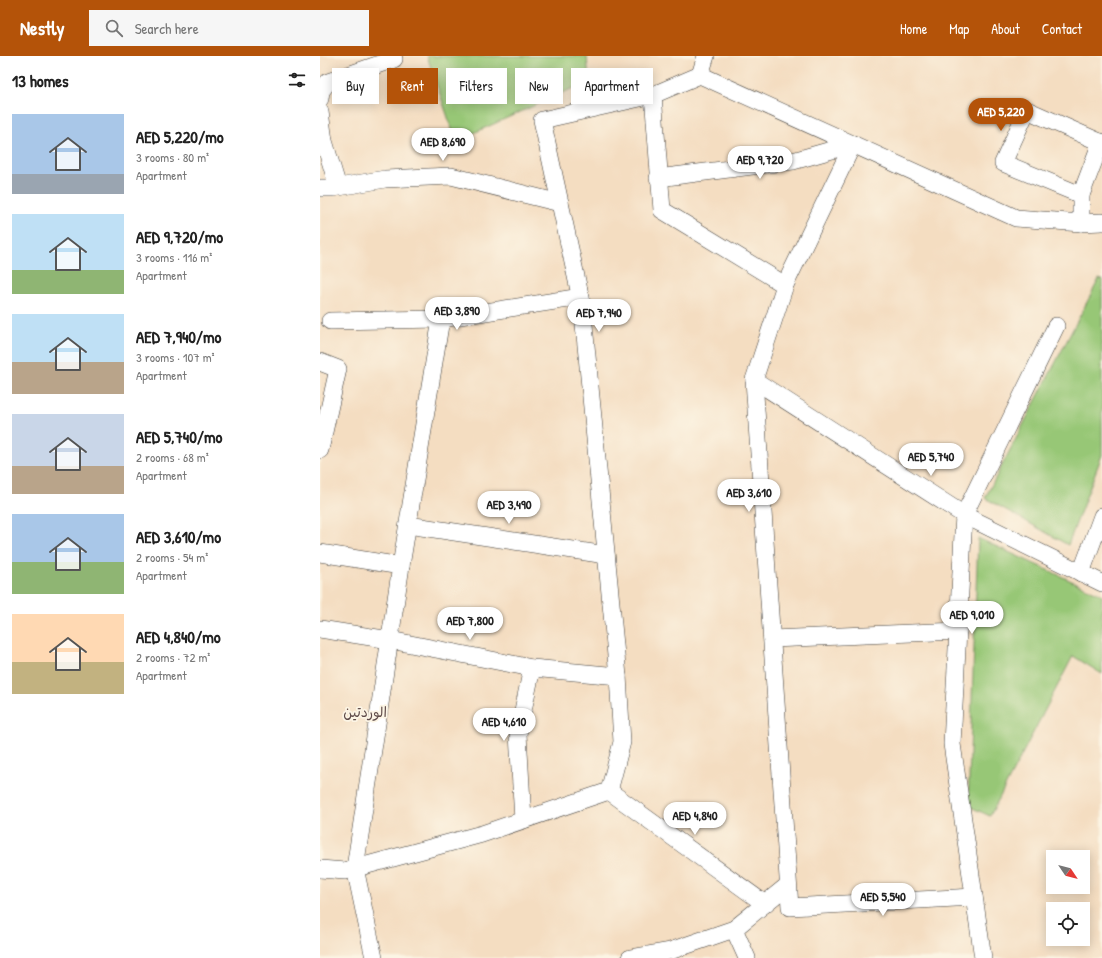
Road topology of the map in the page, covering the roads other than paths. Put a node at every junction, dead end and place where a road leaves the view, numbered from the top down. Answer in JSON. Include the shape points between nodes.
{"nodes":[{"id":1,"x":706,"y":56,"type":"edge"},
{"id":2,"x":394,"y":59,"type":"dead end"},
{"id":3,"x":700,"y":75,"type":"junction"},
{"id":4,"x":653,"y":95,"type":"joint"},
{"id":5,"x":320,"y":99,"type":"edge"},
{"id":6,"x":613,"y":104,"type":"edge"},
{"id":7,"x":320,"y":112,"type":"edge"},
{"id":8,"x":1101,"y":142,"type":"edge"},
{"id":9,"x":853,"y":144,"type":"junction"},
{"id":10,"x":658,"y":178,"type":"junction"},
{"id":11,"x":338,"y":187,"type":"junction"},
{"id":12,"x":320,"y":188,"type":"edge"},
{"id":13,"x":1081,"y":195,"type":"junction"},
{"id":14,"x":560,"y":203,"type":"junction"},
{"id":15,"x":1102,"y":222,"type":"edge"},
{"id":16,"x":1081,"y":223,"type":"junction"},
{"id":17,"x":785,"y":285,"type":"junction"},
{"id":18,"x":581,"y":297,"type":"junction"},
{"id":19,"x":441,"y":319,"type":"junction"},
{"id":20,"x":330,"y":320,"type":"dead end"},
{"id":21,"x":1056,"y":326,"type":"dead end"},
{"id":22,"x":320,"y":362,"type":"edge"},
{"id":23,"x":754,"y":380,"type":"junction"},
{"id":24,"x":320,"y":450,"type":"edge"},
{"id":25,"x":964,"y":515,"type":"junction"},
{"id":26,"x":1102,"y":516,"type":"edge"},
{"id":27,"x":408,"y":525,"type":"junction"},
{"id":28,"x":320,"y":553,"type":"edge"},
{"id":29,"x":606,"y":555,"type":"junction"},
{"id":30,"x":401,"y":566,"type":"junction"},
{"id":31,"x":1081,"y":573,"type":"junction"},
{"id":32,"x":1102,"y":583,"type":"edge"},
{"id":33,"x":320,"y":629,"type":"edge"},
{"id":34,"x":958,"y":631,"type":"junction"},
{"id":35,"x":772,"y":639,"type":"junction"},
{"id":36,"x":390,"y":640,"type":"junction"},
{"id":37,"x":532,"y":668,"type":"junction"},
{"id":38,"x":618,"y":676,"type":"junction"},
{"id":39,"x":608,"y":791,"type":"junction"},
{"id":40,"x":524,"y":820,"type":"junction"},
{"id":41,"x":355,"y":868,"type":"junction"},
{"id":42,"x":320,"y":869,"type":"edge"},
{"id":43,"x":788,"y":885,"type":"junction"},
{"id":44,"x":974,"y":897,"type":"junction"},
{"id":45,"x":765,"y":904,"type":"junction"},
{"id":46,"x":734,"y":929,"type":"junction"},
{"id":47,"x":374,"y":958,"type":"edge"},
{"id":48,"x":630,"y":958,"type":"edge"},
{"id":49,"x":747,"y":958,"type":"edge"},
{"id":50,"x":983,"y":958,"type":"edge"}],
"edges":[{"from":1,"to":3,"type":"street"},
{"from":2,"to":5,"type":"street","via":[[328,82],[321,91]]},
{"from":3,"to":4,"type":"street"},
{"from":3,"to":9,"type":"street"},
{"from":4,"to":10,"type":"street"},
{"from":6,"to":14,"type":"street","via":[[542,120]]},
{"from":7,"to":11,"type":"street","via":[[324,141]]},
{"from":8,"to":13,"type":"street"},
{"from":8,"to":13,"type":"street","via":[[1027,110],[1003,163]]},
{"from":9,"to":10,"type":"street","via":[[793,161]]},
{"from":9,"to":16,"type":"street","via":[[1016,218]]},
{"from":9,"to":17,"type":"street"},
{"from":10,"to":17,"type":"street","via":[[662,210]]},
{"from":11,"to":12,"type":"street"},
{"from":11,"to":14,"type":"street","via":[[385,179],[451,176]]},
{"from":13,"to":16,"type":"street"},
{"from":14,"to":18,"type":"street"},
{"from":15,"to":16,"type":"street"},
{"from":17,"to":23,"type":"street"},
{"from":18,"to":19,"type":"street"},
{"from":18,"to":29,"type":"street"},
{"from":19,"to":20,"type":"street"},
{"from":19,"to":27,"type":"street"},
{"from":21,"to":25,"type":"street"},
{"from":22,"to":24,"type":"street","via":[[338,369]]},
{"from":23,"to":25,"type":"street"},
{"from":23,"to":35,"type":"street"},
{"from":25,"to":31,"type":"street"},
{"from":25,"to":34,"type":"street"},
{"from":26,"to":31,"type":"street"},
{"from":27,"to":29,"type":"street"},
{"from":27,"to":30,"type":"street"},
{"from":28,"to":30,"type":"street"},
{"from":29,"to":38,"type":"street"},
{"from":30,"to":36,"type":"street"},
{"from":31,"to":32,"type":"street"},
{"from":33,"to":36,"type":"street"},
{"from":34,"to":35,"type":"street"},
{"from":34,"to":44,"type":"street","via":[[952,744]]},
{"from":35,"to":43,"type":"street"},
{"from":36,"to":37,"type":"street"},
{"from":36,"to":41,"type":"street"},
{"from":37,"to":38,"type":"street"},
{"from":37,"to":40,"type":"street","via":[[518,734]]},
{"from":38,"to":39,"type":"street","via":[[622,742]]},
{"from":39,"to":40,"type":"street"},
{"from":39,"to":45,"type":"street"},
{"from":40,"to":41,"type":"street"},
{"from":41,"to":42,"type":"street","via":[[345,871]]},
{"from":41,"to":47,"type":"street"},
{"from":43,"to":44,"type":"street","via":[[790,907]]},
{"from":43,"to":45,"type":"street"},
{"from":44,"to":50,"type":"street"},
{"from":45,"to":46,"type":"street"},
{"from":46,"to":48,"type":"street","via":[[670,951]]},
{"from":46,"to":49,"type":"street"}]}
